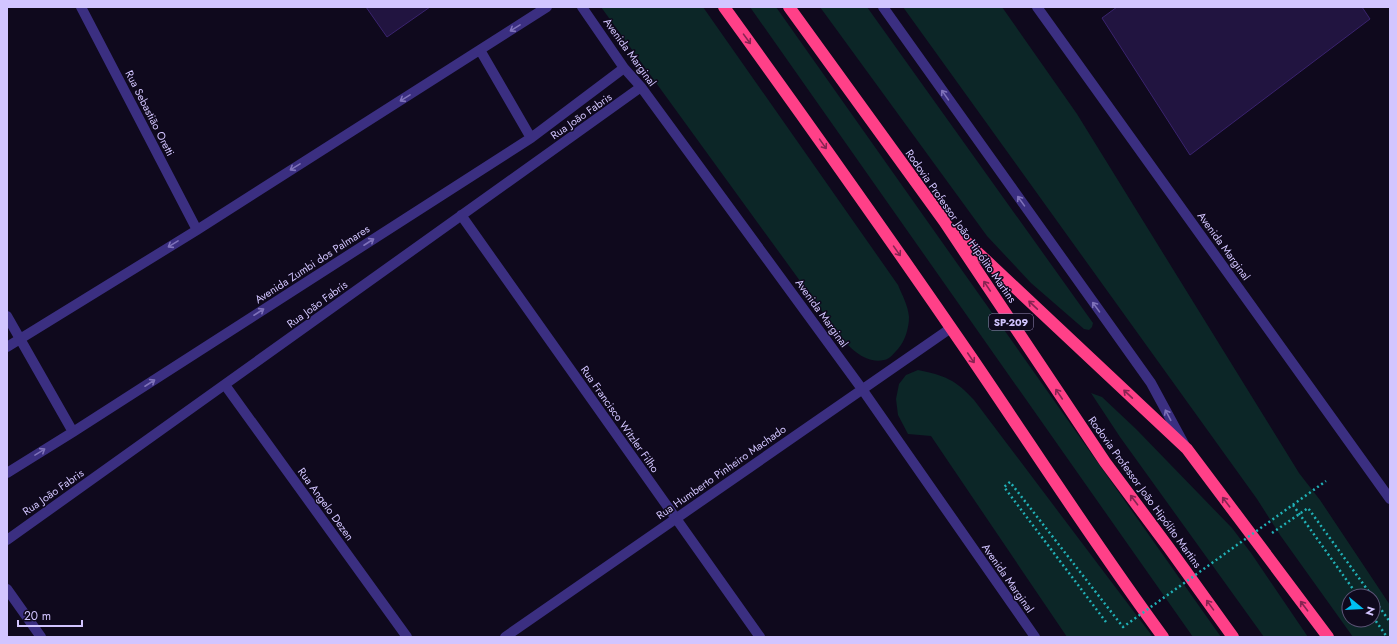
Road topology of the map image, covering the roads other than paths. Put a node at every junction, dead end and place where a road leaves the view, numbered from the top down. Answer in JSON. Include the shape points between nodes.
{"nodes":[{"id":1,"x":81,"y":7,"type":"edge"},
{"id":2,"x":547,"y":7,"type":"edge"},
{"id":3,"x":582,"y":7,"type":"edge"},
{"id":4,"x":724,"y":7,"type":"edge"},
{"id":5,"x":789,"y":7,"type":"edge"},
{"id":6,"x":883,"y":7,"type":"edge"},
{"id":7,"x":1037,"y":7,"type":"edge"},
{"id":8,"x":480,"y":50,"type":"junction"},
{"id":9,"x":624,"y":68,"type":"junction"},
{"id":10,"x":641,"y":87,"type":"junction"},
{"id":11,"x":531,"y":138,"type":"junction"},
{"id":12,"x":461,"y":215,"type":"junction"},
{"id":13,"x":944,"y":221,"type":"junction"},
{"id":14,"x":197,"y":230,"type":"junction"},
{"id":15,"x":7,"y":316,"type":"edge"},
{"id":16,"x":951,"y":328,"type":"junction"},
{"id":17,"x":19,"y":338,"type":"junction"},
{"id":18,"x":7,"y":347,"type":"edge"},
{"id":19,"x":225,"y":385,"type":"junction"},
{"id":20,"x":862,"y":389,"type":"junction"},
{"id":21,"x":73,"y":432,"type":"junction"},
{"id":22,"x":1187,"y":449,"type":"junction"},
{"id":23,"x":7,"y":473,"type":"edge"},
{"id":24,"x":1390,"y":499,"type":"edge"},
{"id":25,"x":676,"y":518,"type":"junction"},
{"id":26,"x":7,"y":540,"type":"edge"},
{"id":27,"x":7,"y":589,"type":"edge"},
{"id":28,"x":41,"y":637,"type":"edge"},
{"id":29,"x":407,"y":637,"type":"edge"},
{"id":30,"x":505,"y":637,"type":"edge"},
{"id":31,"x":760,"y":637,"type":"edge"},
{"id":32,"x":1035,"y":637,"type":"edge"},
{"id":33,"x":1164,"y":637,"type":"edge"},
{"id":34,"x":1233,"y":637,"type":"edge"},
{"id":35,"x":1328,"y":637,"type":"edge"}],
"edges":[{"from":1,"to":14,"type":"street","name":"Rua Sebastião Oretti"},
{"from":2,"to":8,"type":"street","one_way":true},
{"from":3,"to":9,"type":"street","name":"Avenida Marginal"},
{"from":4,"to":16,"type":"highway","one_way":true},
{"from":5,"to":13,"type":"highway","name":"Rodovia Professor João Hipólito Martins","number":"SP-209"},
{"from":22,"to":6,"type":"street","one_way":true,"via":[[1151,383]]},
{"from":7,"to":24,"type":"street","name":"Avenida Marginal"},
{"from":8,"to":11,"type":"street"},
{"from":8,"to":14,"type":"street","one_way":true},
{"from":9,"to":10,"type":"street","name":"Avenida Marginal"},
{"from":9,"to":11,"type":"street","name":"Avenida Zumbi dos Palmares"},
{"from":10,"to":12,"type":"street","name":"Rua João Fabris"},
{"from":10,"to":20,"type":"street","name":"Avenida Marginal"},
{"from":21,"to":11,"type":"street","name":"Avenida Zumbi dos Palmares","one_way":true},
{"from":12,"to":19,"type":"street","name":"Rua João Fabris"},
{"from":12,"to":25,"type":"street","name":"Rua Francisco Witzler Filho"},
{"from":22,"to":13,"type":"highway","one_way":true},
{"from":34,"to":13,"type":"highway","name":"Rodovia Professor João Hipólito Martins","number":"SP-209","one_way":true,"via":[[1105,462]]},
{"from":14,"to":17,"type":"street","one_way":true},
{"from":15,"to":17,"type":"street"},
{"from":16,"to":20,"type":"street","name":"Rua Humberto Pinheiro Machado"},
{"from":16,"to":33,"type":"highway","one_way":true,"via":[[1125,586]]},
{"from":17,"to":18,"type":"street"},
{"from":17,"to":21,"type":"street"},
{"from":19,"to":26,"type":"street","name":"Rua João Fabris"},
{"from":19,"to":29,"type":"street","name":"Rua Angelo Dezen"},
{"from":20,"to":25,"type":"street","name":"Rua Humberto Pinheiro Machado"},
{"from":20,"to":32,"type":"street","name":"Avenida Marginal"},
{"from":23,"to":21,"type":"street","name":"Avenida Zumbi dos Palmares","one_way":true},
{"from":35,"to":22,"type":"highway","one_way":true},
{"from":25,"to":30,"type":"street","name":"Rua Humberto Pinheiro Machado"},
{"from":25,"to":31,"type":"street","name":"Rua Francisco Witzler Filho"},
{"from":27,"to":28,"type":"street"}]}
